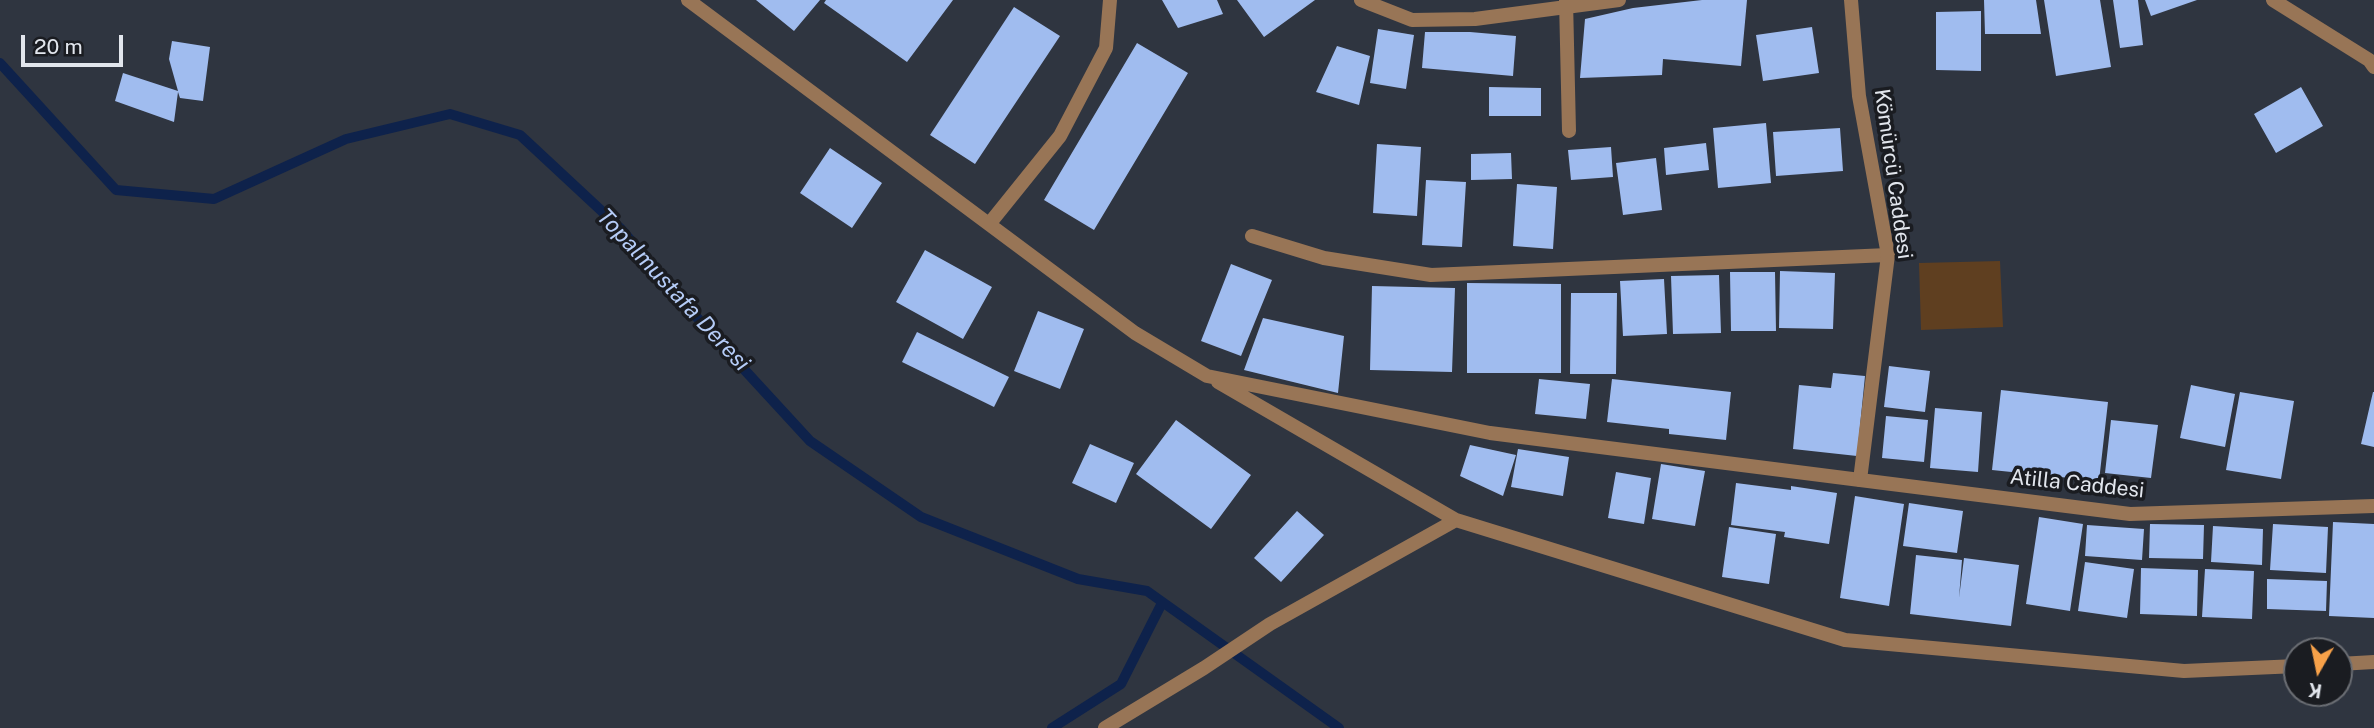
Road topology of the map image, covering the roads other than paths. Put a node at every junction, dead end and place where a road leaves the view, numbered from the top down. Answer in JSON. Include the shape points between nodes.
{"nodes":[{"id":1,"x":688,"y":0,"type":"edge"},
{"id":2,"x":1110,"y":0,"type":"edge"},
{"id":3,"x":1361,"y":0,"type":"edge"},
{"id":4,"x":1619,"y":0,"type":"edge"},
{"id":5,"x":1851,"y":0,"type":"edge"},
{"id":6,"x":2273,"y":0,"type":"edge"},
{"id":7,"x":1567,"y":3,"type":"edge"},
{"id":8,"x":2372,"y":62,"type":"edge"},
{"id":9,"x":1569,"y":131,"type":"dead end"},
{"id":10,"x":990,"y":223,"type":"junction"},
{"id":11,"x":1252,"y":236,"type":"dead end"},
{"id":12,"x":1888,"y":255,"type":"junction"},
{"id":13,"x":1207,"y":376,"type":"junction"},
{"id":14,"x":1860,"y":480,"type":"junction"},
{"id":15,"x":2374,"y":506,"type":"edge"},
{"id":16,"x":1456,"y":520,"type":"junction"},
{"id":17,"x":2374,"y":662,"type":"edge"},
{"id":18,"x":2353,"y":663,"type":"edge"},
{"id":19,"x":2283,"y":667,"type":"edge"},
{"id":20,"x":1105,"y":728,"type":"edge"}],
"edges":[{"from":1,"to":10,"type":"street"},
{"from":2,"to":10,"type":"street","via":[[1106,48],[1060,136]]},
{"from":3,"to":7,"type":"street","via":[[1412,20],[1475,19]]},
{"from":4,"to":7,"type":"street"},
{"from":5,"to":12,"type":"street","name":"Kömürcü Caddesi","via":[[1859,96]]},
{"from":6,"to":8,"type":"street"},
{"from":7,"to":9,"type":"street"},
{"from":10,"to":13,"type":"street","via":[[1135,333]]},
{"from":11,"to":12,"type":"street","via":[[1324,258],[1431,275]]},
{"from":12,"to":14,"type":"street","name":"Kömürcü Caddesi"},
{"from":13,"to":14,"type":"street","name":"Atilla Caddesi","via":[[1490,433]]},
{"from":13,"to":16,"type":"street"},
{"from":14,"to":15,"type":"street","name":"Atilla Caddesi","via":[[2130,514]]},
{"from":16,"to":19,"type":"street","via":[[1845,640],[2184,671]]},
{"from":16,"to":20,"type":"street","via":[[1270,624]]},
{"from":17,"to":18,"type":"street"}]}
